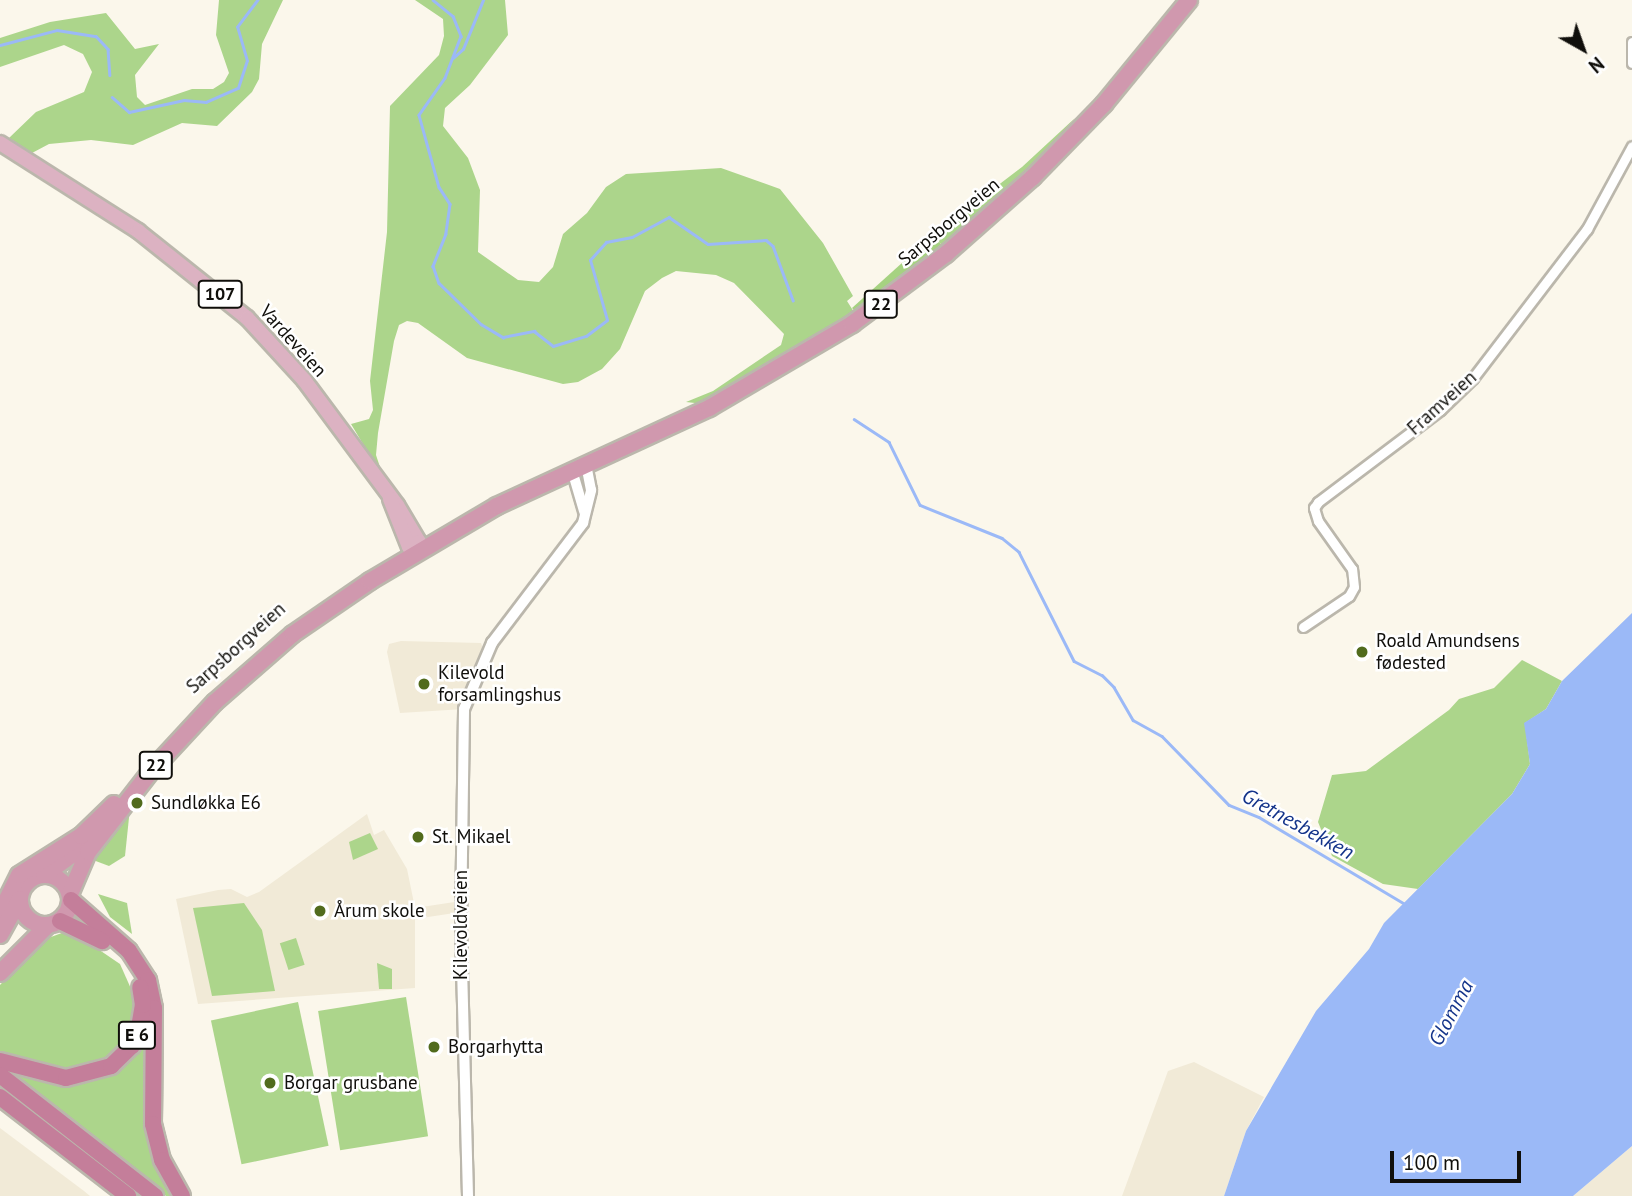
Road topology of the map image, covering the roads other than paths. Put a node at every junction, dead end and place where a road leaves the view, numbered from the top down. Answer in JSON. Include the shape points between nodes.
{"nodes":[{"id":1,"x":1189,"y":0,"type":"edge"},
{"id":2,"x":1632,"y":42,"type":"edge"},
{"id":3,"x":1632,"y":63,"type":"edge"},
{"id":4,"x":0,"y":143,"type":"edge"},
{"id":5,"x":1632,"y":146,"type":"edge"},
{"id":6,"x":579,"y":467,"type":"junction"},
{"id":7,"x":415,"y":547,"type":"junction"},
{"id":8,"x":1303,"y":627,"type":"dead end"},
{"id":9,"x":114,"y":804,"type":"junction"},
{"id":10,"x":44,"y":875,"type":"junction"},
{"id":11,"x":70,"y":897,"type":"junction"},
{"id":12,"x":20,"y":899,"type":"junction"},
{"id":13,"x":0,"y":913,"type":"edge"},
{"id":14,"x":54,"y":923,"type":"junction"},
{"id":15,"x":0,"y":935,"type":"edge"},
{"id":16,"x":0,"y":973,"type":"edge"},
{"id":17,"x":0,"y":1061,"type":"edge"},
{"id":18,"x":0,"y":1075,"type":"edge"},
{"id":19,"x":0,"y":1097,"type":"edge"},
{"id":20,"x":128,"y":1196,"type":"edge"},
{"id":21,"x":155,"y":1196,"type":"edge"},
{"id":22,"x":182,"y":1196,"type":"edge"},
{"id":23,"x":468,"y":1196,"type":"edge"}],
"edges":[{"from":1,"to":6,"type":"highway","name":"Sarpsborgveien","number":"22","via":[[1076,133],[946,254],[852,324],[758,382]]},
{"from":2,"to":3,"type":"street"},
{"from":4,"to":7,"type":"main road","name":"Vardeveien","number":"107","via":[[138,231],[204,279],[247,318],[304,380],[390,499]]},
{"from":5,"to":8,"type":"street","name":"Framveien","via":[[1587,229],[1473,378],[1440,410],[1318,502],[1314,508],[1318,521],[1352,569],[1354,587],[1349,596]]},
{"from":6,"to":7,"type":"highway","name":"Sarpsborgveien","number":"22"},
{"from":6,"to":23,"type":"street","name":"Kilevoldveien","via":[[583,523],[492,643],[464,709],[461,926]]},
{"from":7,"to":9,"type":"highway","name":"Sarpsborgveien","number":"22","via":[[329,598],[258,653],[196,712]]},
{"from":7,"to":11,"type":"highway","name":"Sarpsborgveien","number":"22","via":[[317,616],[215,702],[122,805],[88,852]]},
{"from":9,"to":10,"type":"highway","name":"Sarpsborgveien","number":"22","via":[[72,855]]},
{"from":9,"to":13,"type":"highway","number":"22","via":[[80,836],[19,875]]},
{"from":10,"to":11,"type":"highway","via":[[63,882]]},
{"from":10,"to":12,"type":"highway","number":"22","via":[[30,880]]},
{"from":11,"to":14,"type":"highway","number":"22"},
{"from":11,"to":22,"type":"highway","number":"E 6","via":[[129,951],[148,980],[154,1008],[155,1135],[167,1171]]},
{"from":12,"to":14,"type":"highway","via":[[28,919]]},
{"from":12,"to":15,"type":"highway","number":"22"},
{"from":14,"to":16,"type":"highway","number":"22"},
{"from":14,"to":17,"type":"highway","number":"E 6","via":[[92,933],[128,966],[141,991],[138,1033],[117,1061],[81,1077],[41,1075]]},
{"from":18,"to":21,"type":"highway"},
{"from":19,"to":20,"type":"highway"}]}
